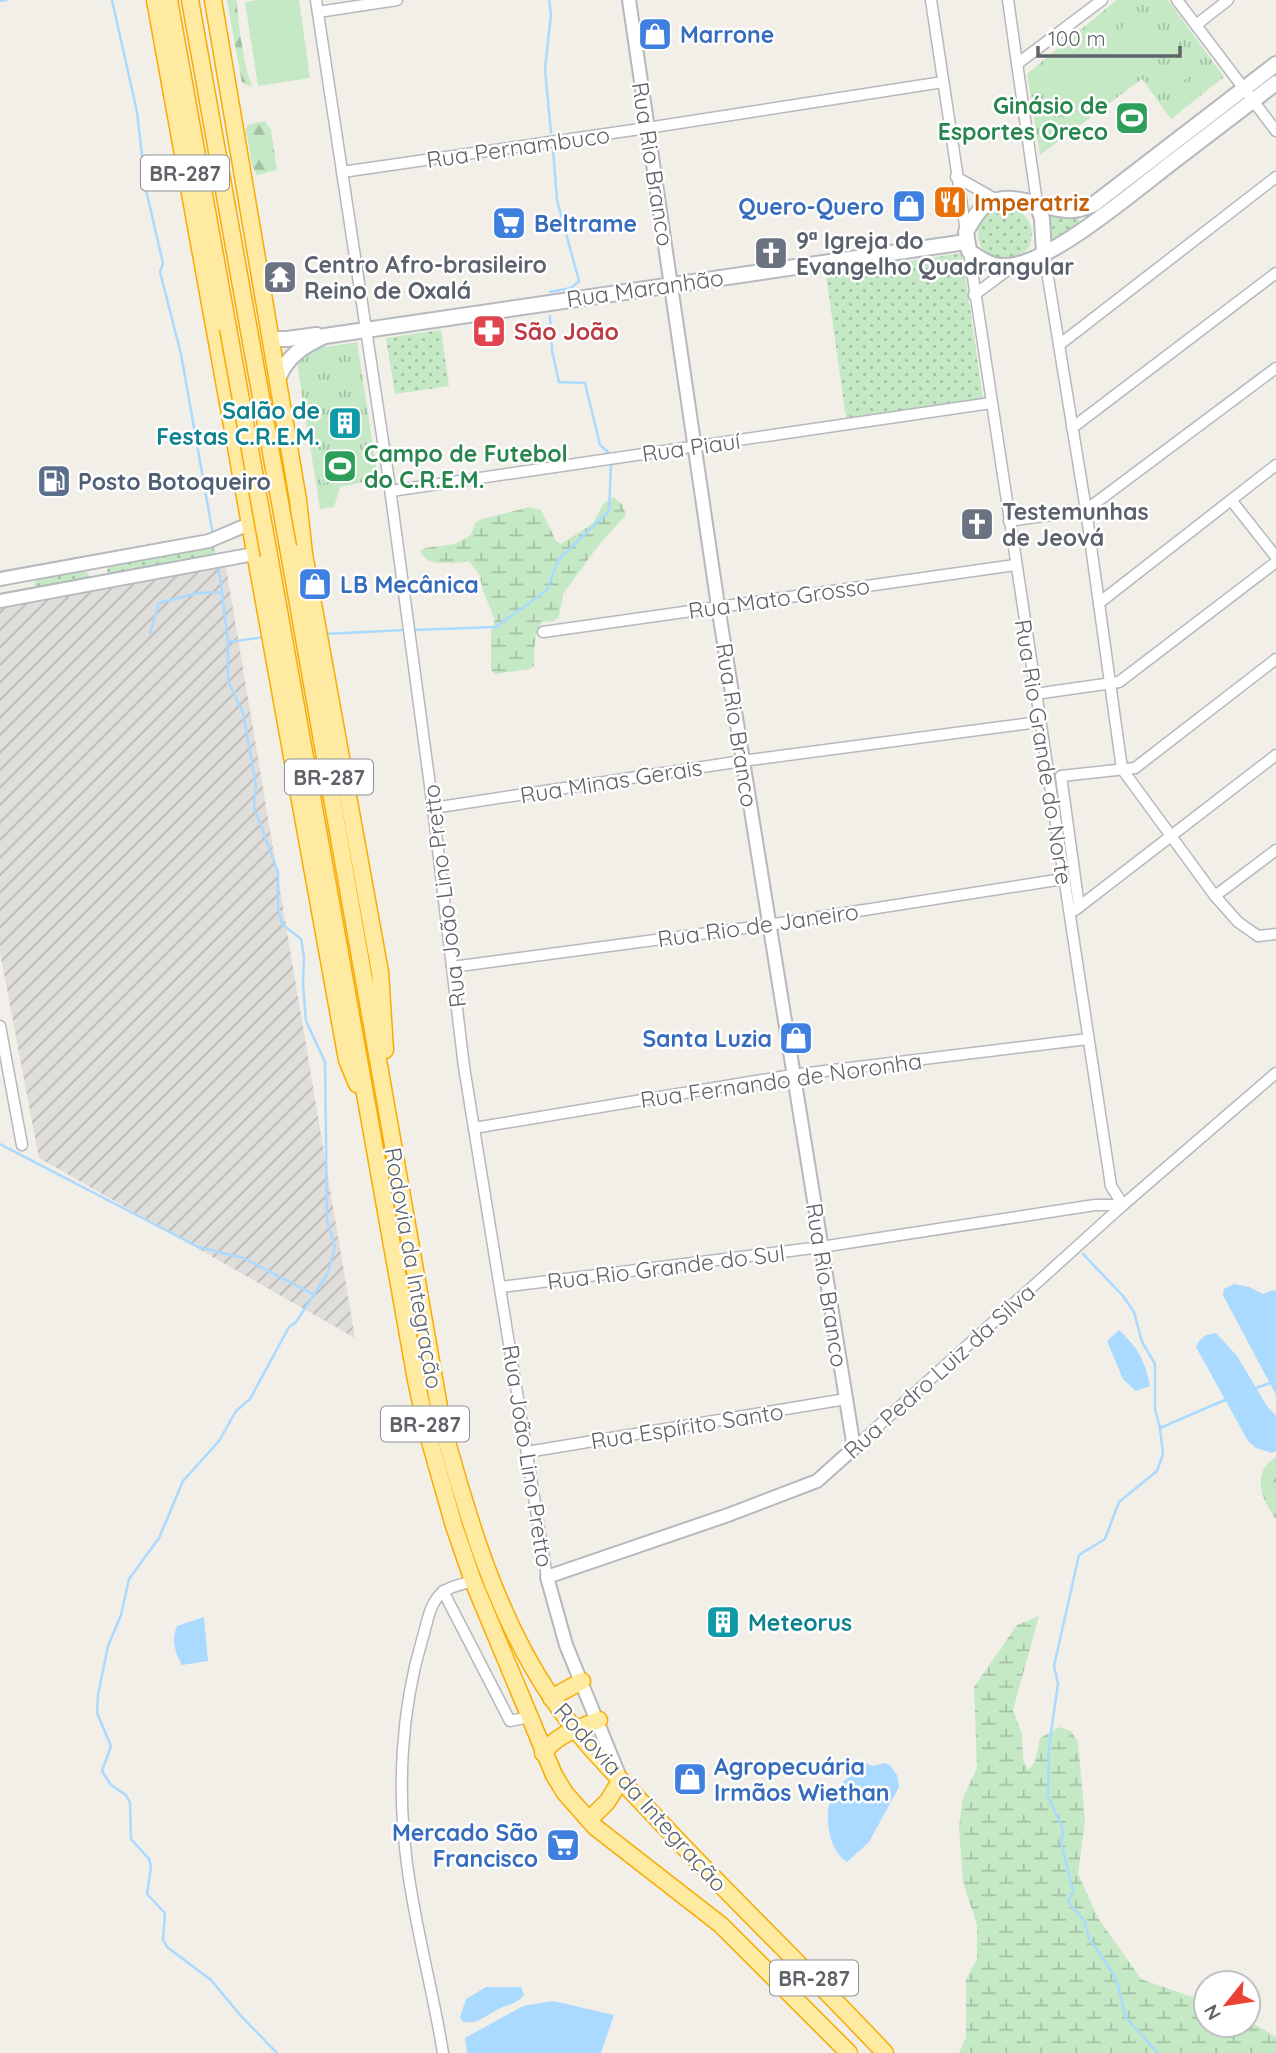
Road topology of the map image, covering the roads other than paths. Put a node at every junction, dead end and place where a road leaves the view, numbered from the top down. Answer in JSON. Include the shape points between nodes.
{"nodes":[{"id":1,"x":155,"y":0,"type":"edge"},
{"id":2,"x":169,"y":0,"type":"edge"},
{"id":3,"x":190,"y":0,"type":"edge"},
{"id":4,"x":213,"y":0,"type":"edge"},
{"id":5,"x":316,"y":0,"type":"edge"},
{"id":6,"x":397,"y":0,"type":"edge"},
{"id":7,"x":629,"y":0,"type":"edge"},
{"id":8,"x":931,"y":0,"type":"edge"},
{"id":9,"x":1008,"y":0,"type":"edge"},
{"id":10,"x":1102,"y":0,"type":"edge"},
{"id":11,"x":1177,"y":0,"type":"edge"},
{"id":12,"x":1228,"y":0,"type":"edge"},
{"id":13,"x":318,"y":12,"type":"junction"},
{"id":14,"x":1196,"y":25,"type":"junction"},
{"id":15,"x":1017,"y":64,"type":"junction"},
{"id":16,"x":1276,"y":64,"type":"edge"},
{"id":17,"x":943,"y":82,"type":"junction"},
{"id":18,"x":1276,"y":83,"type":"edge"},
{"id":19,"x":1248,"y":94,"type":"junction"},
{"id":20,"x":647,"y":128,"type":"junction"},
{"id":21,"x":1276,"y":131,"type":"edge"},
{"id":22,"x":342,"y":172,"type":"junction"},
{"id":23,"x":956,"y":177,"type":"junction"},
{"id":24,"x":1276,"y":177,"type":"edge"},
{"id":25,"x":997,"y":200,"type":"junction"},
{"id":26,"x":1037,"y":203,"type":"junction"},
{"id":27,"x":967,"y":242,"type":"junction"},
{"id":28,"x":1044,"y":253,"type":"junction"},
{"id":29,"x":1015,"y":265,"type":"junction"},
{"id":30,"x":1276,"y":273,"type":"edge"},
{"id":31,"x":672,"y":284,"type":"junction"},
{"id":32,"x":974,"y":295,"type":"junction"},
{"id":33,"x":366,"y":330,"type":"junction"},
{"id":34,"x":325,"y":336,"type":"junction"},
{"id":35,"x":271,"y":339,"type":"junction"},
{"id":36,"x":1059,"y":345,"type":"junction"},
{"id":37,"x":216,"y":347,"type":"junction"},
{"id":38,"x":1276,"y":368,"type":"edge"},
{"id":39,"x":278,"y":379,"type":"junction"},
{"id":40,"x":991,"y":403,"type":"junction"},
{"id":41,"x":1072,"y":428,"type":"junction"},
{"id":42,"x":694,"y":447,"type":"junction"},
{"id":43,"x":1276,"y":465,"type":"edge"},
{"id":44,"x":391,"y":491,"type":"junction"},
{"id":45,"x":1231,"y":500,"type":"junction"},
{"id":46,"x":1086,"y":510,"type":"junction"},
{"id":47,"x":1009,"y":521,"type":"junction"},
{"id":48,"x":249,"y":524,"type":"junction"},
{"id":49,"x":302,"y":537,"type":"junction"},
{"id":50,"x":262,"y":555,"type":"junction"},
{"id":51,"x":1276,"y":560,"type":"edge"},
{"id":52,"x":1015,"y":565,"type":"junction"},
{"id":53,"x":0,"y":579,"type":"edge"},
{"id":54,"x":0,"y":601,"type":"edge"},
{"id":55,"x":1099,"y":603,"type":"junction"},
{"id":56,"x":718,"y":606,"type":"junction"},
{"id":57,"x":543,"y":632,"type":"dead end"},
{"id":58,"x":1276,"y":659,"type":"edge"},
{"id":59,"x":1110,"y":684,"type":"junction"},
{"id":60,"x":1035,"y":694,"type":"junction"},
{"id":61,"x":1039,"y":722,"type":"junction"},
{"id":62,"x":1276,"y":755,"type":"edge"},
{"id":63,"x":743,"y":761,"type":"junction"},
{"id":64,"x":1122,"y":769,"type":"junction"},
{"id":65,"x":433,"y":808,"type":"junction"},
{"id":66,"x":1171,"y":836,"type":"junction"},
{"id":67,"x":1276,"y":850,"type":"edge"},
{"id":68,"x":1063,"y":879,"type":"junction"},
{"id":69,"x":1215,"y":896,"type":"junction"},
{"id":70,"x":1079,"y":907,"type":"junction"},
{"id":71,"x":1069,"y":915,"type":"junction"},
{"id":72,"x":768,"y":925,"type":"junction"},
{"id":73,"x":1276,"y":934,"type":"edge"},
{"id":74,"x":452,"y":967,"type":"junction"},
{"id":75,"x":0,"y":1026,"type":"edge"},
{"id":76,"x":1088,"y":1039,"type":"junction"},
{"id":77,"x":1276,"y":1073,"type":"edge"},
{"id":78,"x":792,"y":1075,"type":"junction"},
{"id":79,"x":387,"y":1113,"type":"junction"},
{"id":80,"x":474,"y":1128,"type":"junction"},
{"id":81,"x":22,"y":1145,"type":"dead end"},
{"id":82,"x":1123,"y":1205,"type":"junction"},
{"id":83,"x":821,"y":1247,"type":"junction"},
{"id":84,"x":501,"y":1287,"type":"junction"},
{"id":85,"x":846,"y":1399,"type":"junction"},
{"id":86,"x":854,"y":1448,"type":"junction"},
{"id":87,"x":527,"y":1452,"type":"junction"},
{"id":88,"x":547,"y":1577,"type":"junction"},
{"id":89,"x":473,"y":1581,"type":"junction"},
{"id":90,"x":443,"y":1591,"type":"junction"},
{"id":91,"x":582,"y":1681,"type":"junction"},
{"id":92,"x":551,"y":1698,"type":"junction"},
{"id":93,"x":528,"y":1717,"type":"junction"},
{"id":94,"x":599,"y":1720,"type":"junction"},
{"id":95,"x":575,"y":1730,"type":"junction"},
{"id":96,"x":543,"y":1753,"type":"junction"},
{"id":97,"x":621,"y":1780,"type":"junction"},
{"id":98,"x":589,"y":1820,"type":"junction"},
{"id":99,"x":443,"y":2053,"type":"edge"},
{"id":100,"x":849,"y":2053,"type":"edge"},
{"id":101,"x":885,"y":2053,"type":"edge"}],
"edges":[{"from":1,"to":37,"type":"highway","number":"BR-287"},
{"from":2,"to":50,"type":"highway","number":"BR-287","bridge":true,"via":[[228,328]]},
{"from":3,"to":79,"type":"highway","name":"Rodovia da Integração","number":"BR-287","bridge":true},
{"from":4,"to":35,"type":"highway","number":"BR-287"},
{"from":5,"to":13,"type":"street","name":"Rua João Lino Pretto"},
{"from":6,"to":13,"type":"street"},
{"from":7,"to":20,"type":"street","name":"Rua Rio Branco"},
{"from":8,"to":17,"type":"street","name":"Rua Rio Grande do Norte"},
{"from":9,"to":15,"type":"street"},
{"from":10,"to":15,"type":"street"},
{"from":11,"to":14,"type":"street"},
{"from":12,"to":14,"type":"street"},
{"from":13,"to":22,"type":"street","name":"Rua João Lino Pretto"},
{"from":14,"to":19,"type":"street"},
{"from":15,"to":26,"type":"street"},
{"from":16,"to":19,"type":"main road"},
{"from":17,"to":20,"type":"street","name":"Rua Pernambuco"},
{"from":17,"to":23,"type":"street","name":"Rua Rio Grande do Norte"},
{"from":18,"to":19,"type":"main road"},
{"from":19,"to":21,"type":"street"},
{"from":19,"to":26,"type":"main road","via":[[1094,204],[1070,211]]},
{"from":19,"to":28,"type":"main road","via":[[1092,223]]},
{"from":20,"to":22,"type":"street","name":"Rua Pernambuco"},
{"from":20,"to":31,"type":"street","name":"Rua Rio Branco"},
{"from":22,"to":33,"type":"street","name":"Rua João Lino Pretto"},
{"from":23,"to":25,"type":"street"},
{"from":23,"to":27,"type":"street","name":"Rua Rio Grande do Norte"},
{"from":24,"to":36,"type":"street"},
{"from":25,"to":26,"type":"main road"},
{"from":25,"to":27,"type":"main road","via":[[985,205]]},
{"from":26,"to":28,"type":"main road"},
{"from":27,"to":29,"type":"main road","via":[[991,264]]},
{"from":27,"to":31,"type":"main road","name":"Rua Maranhão"},
{"from":27,"to":32,"type":"street","name":"Rua Rio Grande do Norte"},
{"from":28,"to":29,"type":"main road"},
{"from":28,"to":36,"type":"street"},
{"from":29,"to":32,"type":"street"},
{"from":30,"to":41,"type":"street"},
{"from":31,"to":33,"type":"main road","name":"Rua Maranhão"},
{"from":31,"to":42,"type":"street","name":"Rua Rio Branco"},
{"from":32,"to":40,"type":"street","name":"Rua Rio Grande do Norte"},
{"from":33,"to":34,"type":"main road","name":"Rua Maranhão"},
{"from":33,"to":44,"type":"street","name":"Rua João Lino Pretto"},
{"from":34,"to":35,"type":"main road","name":"Rua Maranhão"},
{"from":34,"to":39,"type":"main road","name":"Rua Maranhão","via":[[296,351],[284,363]]},
{"from":35,"to":37,"type":"highway"},
{"from":35,"to":39,"type":"highway","number":"BR-287"},
{"from":36,"to":41,"type":"street"},
{"from":37,"to":48,"type":"highway","number":"BR-287"},
{"from":38,"to":46,"type":"street"},
{"from":39,"to":49,"type":"highway","number":"BR-287"},
{"from":40,"to":42,"type":"street","name":"Rua Piauí"},
{"from":40,"to":47,"type":"street","name":"Rua Rio Grande do Norte"},
{"from":41,"to":46,"type":"street"},
{"from":42,"to":44,"type":"street","name":"Rua Piauí"},
{"from":42,"to":56,"type":"street","name":"Rua Rio Branco"},
{"from":43,"to":45,"type":"street"},
{"from":44,"to":65,"type":"street","name":"Rua João Lino Pretto"},
{"from":45,"to":51,"type":"street"},
{"from":45,"to":55,"type":"street"},
{"from":46,"to":47,"type":"street"},
{"from":46,"to":55,"type":"street"},
{"from":47,"to":52,"type":"street","name":"Rua Rio Grande do Norte"},
{"from":48,"to":50,"type":"highway","number":"BR-287"},
{"from":48,"to":53,"type":"street","via":[[209,541]]},
{"from":49,"to":50,"type":"highway"},
{"from":49,"to":79,"type":"highway","number":"BR-287","via":[[380,972]]},
{"from":50,"to":54,"type":"street"},
{"from":50,"to":89,"type":"highway","name":"Rodovia da Integração","number":"BR-287","via":[[427,1431]]},
{"from":51,"to":59,"type":"street","via":[[1119,682]]},
{"from":52,"to":56,"type":"street","name":"Rua Mato Grosso"},
{"from":52,"to":60,"type":"street","name":"Rua Rio Grande do Norte"},
{"from":55,"to":59,"type":"street"},
{"from":56,"to":57,"type":"street","name":"Rua Mato Grosso"},
{"from":56,"to":63,"type":"street","name":"Rua Rio Branco"},
{"from":58,"to":64,"type":"street","via":[[1135,768]]},
{"from":59,"to":60,"type":"street"},
{"from":59,"to":64,"type":"street"},
{"from":60,"to":61,"type":"street","name":"Rua Rio Grande do Norte"},
{"from":61,"to":63,"type":"street","name":"Rua Minas Gerais"},
{"from":61,"to":68,"type":"street","name":"Rua Rio Grande do Norte"},
{"from":62,"to":66,"type":"street"},
{"from":63,"to":65,"type":"street","name":"Rua Minas Gerais"},
{"from":63,"to":72,"type":"street","name":"Rua Rio Branco"},
{"from":64,"to":66,"type":"street"},
{"from":64,"to":70,"type":"street","via":[[1061,776]]},
{"from":65,"to":74,"type":"street","name":"Rua João Lino Pretto"},
{"from":66,"to":69,"type":"street"},
{"from":66,"to":70,"type":"street"},
{"from":67,"to":69,"type":"street"},
{"from":68,"to":71,"type":"street","name":"Rua Rio Grande do Norte"},
{"from":68,"to":72,"type":"street","name":"Rua Rio de Janeiro"},
{"from":69,"to":73,"type":"street","via":[[1258,936]]},
{"from":70,"to":71,"type":"street"},
{"from":71,"to":76,"type":"street","name":"Rua Rio Grande do Norte"},
{"from":72,"to":74,"type":"street","name":"Rua Rio de Janeiro"},
{"from":72,"to":78,"type":"street","name":"Rua Rio Branco"},
{"from":74,"to":80,"type":"street","name":"Rua João Lino Pretto"},
{"from":75,"to":81,"type":"street"},
{"from":76,"to":78,"type":"street","name":"Rua Fernando de Noronha"},
{"from":76,"to":82,"type":"street","name":"Rua Rio Grande do Norte","via":[[1111,1186]]},
{"from":77,"to":82,"type":"street","name":"Rua Pedro Luiz da Silva"},
{"from":78,"to":80,"type":"street","name":"Rua Fernando de Noronha"},
{"from":78,"to":83,"type":"street","name":"Rua Rio Branco"},
{"from":79,"to":92,"type":"highway","name":"Rodovia da Integração","number":"BR-287","via":[[432,1376],[452,1461],[497,1593],[518,1642]]},
{"from":80,"to":84,"type":"street","name":"Rua João Lino Pretto"},
{"from":82,"to":83,"type":"street","name":"Rua Rio Grande do Sul","via":[[1095,1205]]},
{"from":82,"to":86,"type":"street","name":"Rua Pedro Luiz da Silva"},
{"from":83,"to":84,"type":"street","name":"Rua Rio Grande do Sul"},
{"from":83,"to":85,"type":"street","name":"Rua Rio Branco"},
{"from":84,"to":87,"type":"street","name":"Rua João Lino Pretto"},
{"from":85,"to":86,"type":"street","name":"Rua Rio Branco"},
{"from":85,"to":87,"type":"street","name":"Rua Espírito Santo"},
{"from":86,"to":88,"type":"street","name":"Rua Pedro Luiz da Silva","via":[[817,1481]]},
{"from":87,"to":88,"type":"street","name":"Rua João Lino Pretto"},
{"from":88,"to":91,"type":"street","name":"Rua João Lino Pretto","via":[[566,1645]]},
{"from":89,"to":90,"type":"street"},
{"from":89,"to":93,"type":"highway","name":"Rodovia da Integração","number":"BR-287"},
{"from":90,"to":93,"type":"street","via":[[510,1721]]},
{"from":90,"to":99,"type":"street","via":[[433,1605],[419,1650],[406,1712],[402,1813]]},
{"from":91,"to":92,"type":"highway"},
{"from":91,"to":94,"type":"street","name":"Rua João Lino Pretto"},
{"from":92,"to":95,"type":"highway","name":"Rodovia da Integração","number":"BR-287"},
{"from":93,"to":96,"type":"highway","name":"Rodovia da Integração","number":"BR-287"},
{"from":94,"to":95,"type":"highway"},
{"from":94,"to":97,"type":"street","name":"Rua João Lino Pretto"},
{"from":95,"to":96,"type":"highway","via":[[557,1738]]},
{"from":95,"to":97,"type":"highway","name":"Rodovia da Integração","number":"BR-287"},
{"from":96,"to":98,"type":"highway","name":"Rodovia da Integração","number":"BR-287","via":[[565,1793]]},
{"from":97,"to":98,"type":"highway"},
{"from":97,"to":101,"type":"highway","name":"Rodovia da Integração","number":"BR-287"},
{"from":98,"to":100,"type":"highway","name":"Rodovia da Integração","number":"BR-287","via":[[721,1925]]}]}
